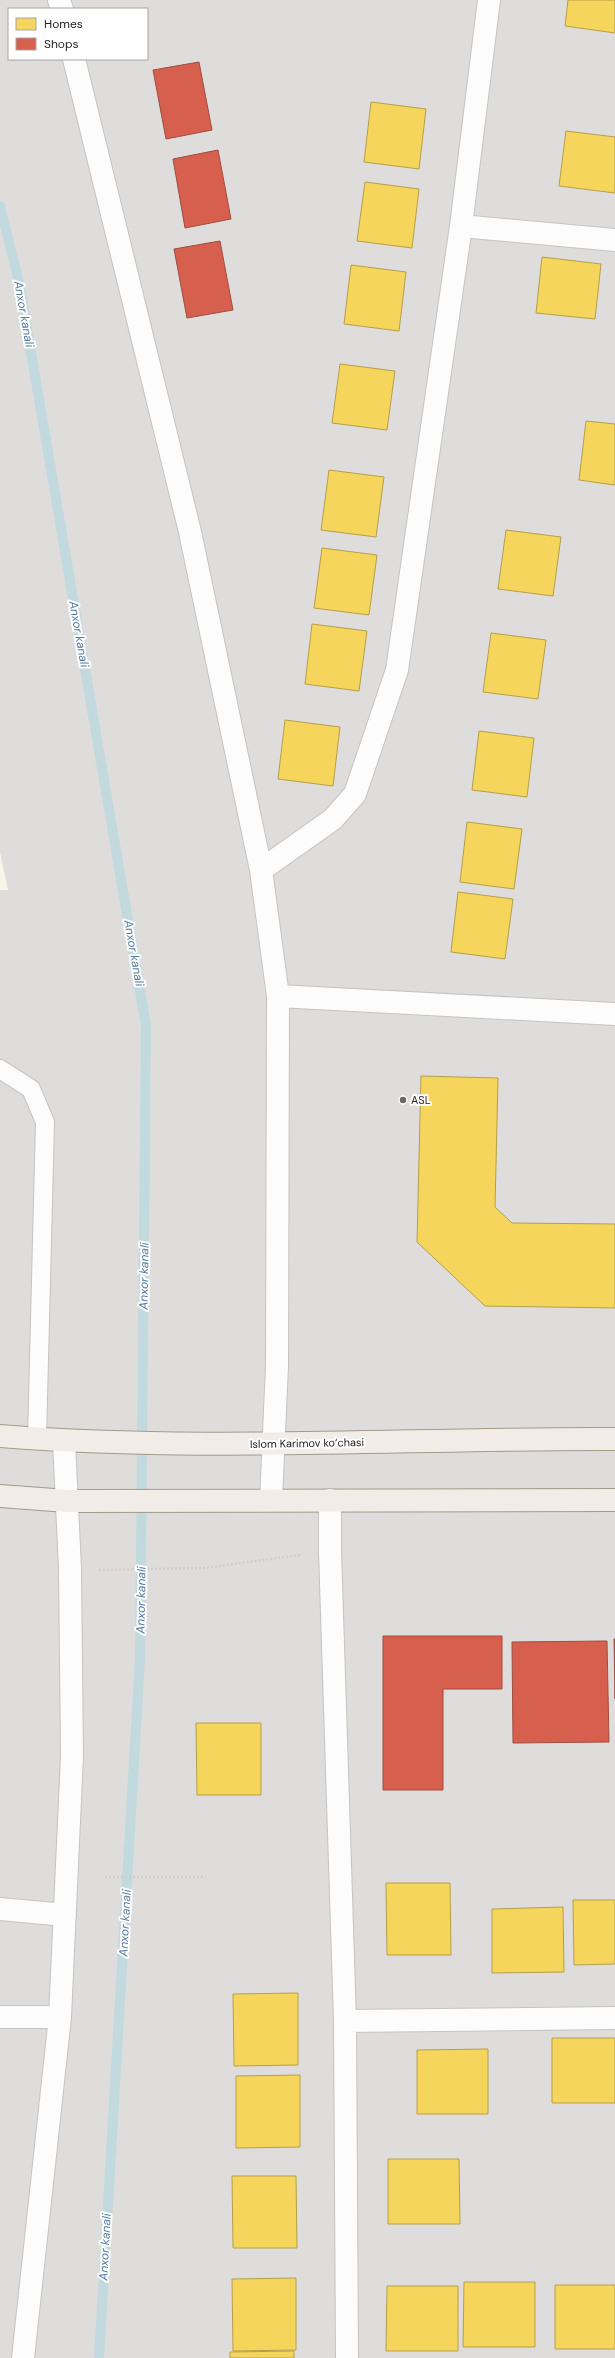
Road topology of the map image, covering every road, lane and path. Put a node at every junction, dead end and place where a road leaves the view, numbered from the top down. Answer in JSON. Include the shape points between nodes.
{"nodes":[{"id":1,"x":490,"y":0,"type":"edge"},
{"id":2,"x":74,"y":60,"type":"edge"},
{"id":3,"x":461,"y":226,"type":"junction"},
{"id":4,"x":615,"y":240,"type":"edge"},
{"id":5,"x":261,"y":870,"type":"junction"},
{"id":6,"x":278,"y":996,"type":"junction"},
{"id":7,"x":615,"y":1014,"type":"edge"},
{"id":8,"x":0,"y":1069,"type":"edge"},
{"id":9,"x":0,"y":1436,"type":"edge"},
{"id":10,"x":37,"y":1439,"type":"junction"},
{"id":11,"x":615,"y":1439,"type":"edge"},
{"id":12,"x":64,"y":1441,"type":"junction"},
{"id":13,"x":273,"y":1443,"type":"junction"},
{"id":14,"x":0,"y":1496,"type":"edge"},
{"id":15,"x":67,"y":1500,"type":"junction"},
{"id":16,"x":271,"y":1500,"type":"junction"},
{"id":17,"x":330,"y":1500,"type":"junction"},
{"id":18,"x":615,"y":1500,"type":"edge"},
{"id":19,"x":330,"y":1551,"type":"junction"},
{"id":20,"x":92,"y":1570,"type":"dead end"},
{"id":21,"x":105,"y":1877,"type":"dead end"},
{"id":22,"x":206,"y":1877,"type":"dead end"},
{"id":23,"x":0,"y":1909,"type":"edge"},
{"id":24,"x":64,"y":1916,"type":"junction"},
{"id":25,"x":0,"y":2017,"type":"edge"},
{"id":26,"x":60,"y":2017,"type":"junction"},
{"id":27,"x":615,"y":2018,"type":"edge"},
{"id":28,"x":345,"y":2021,"type":"junction"},
{"id":29,"x":23,"y":2358,"type":"edge"},
{"id":30,"x":347,"y":2358,"type":"edge"}],
"edges":[{"from":1,"to":3,"type":"street"},
{"from":2,"to":5,"type":"street","via":[[190,532]]},
{"from":3,"to":4,"type":"street"},
{"from":3,"to":5,"type":"street","via":[[397,670],[355,794],[333,819]]},
{"from":5,"to":6,"type":"street"},
{"from":6,"to":7,"type":"street"},
{"from":6,"to":13,"type":"street","via":[[277,1358]]},
{"from":8,"to":10,"type":"lane","via":[[31,1089],[44,1122]]},
{"from":9,"to":10,"type":"main road","name":"Islom Karimov ko‘chasi"},
{"from":10,"to":12,"type":"main road","name":"Islom Karimov ko‘chasi"},
{"from":11,"to":13,"type":"main road","name":"Islom Karimov ko‘chasi"},
{"from":12,"to":13,"type":"main road","name":"Islom Karimov ko‘chasi"},
{"from":12,"to":15,"type":"street"},
{"from":13,"to":16,"type":"street"},
{"from":14,"to":15,"type":"main road"},
{"from":15,"to":16,"type":"main road"},
{"from":15,"to":24,"type":"street","via":[[72,1756]]},
{"from":16,"to":17,"type":"main road"},
{"from":17,"to":18,"type":"main road"},
{"from":17,"to":19,"type":"street"},
{"from":19,"to":20,"type":"path","via":[[204,1568]]},
{"from":19,"to":28,"type":"street"},
{"from":21,"to":22,"type":"path"},
{"from":23,"to":24,"type":"street"},
{"from":24,"to":26,"type":"street"},
{"from":25,"to":26,"type":"street"},
{"from":26,"to":29,"type":"street"},
{"from":27,"to":28,"type":"street"},
{"from":28,"to":30,"type":"street"}]}
